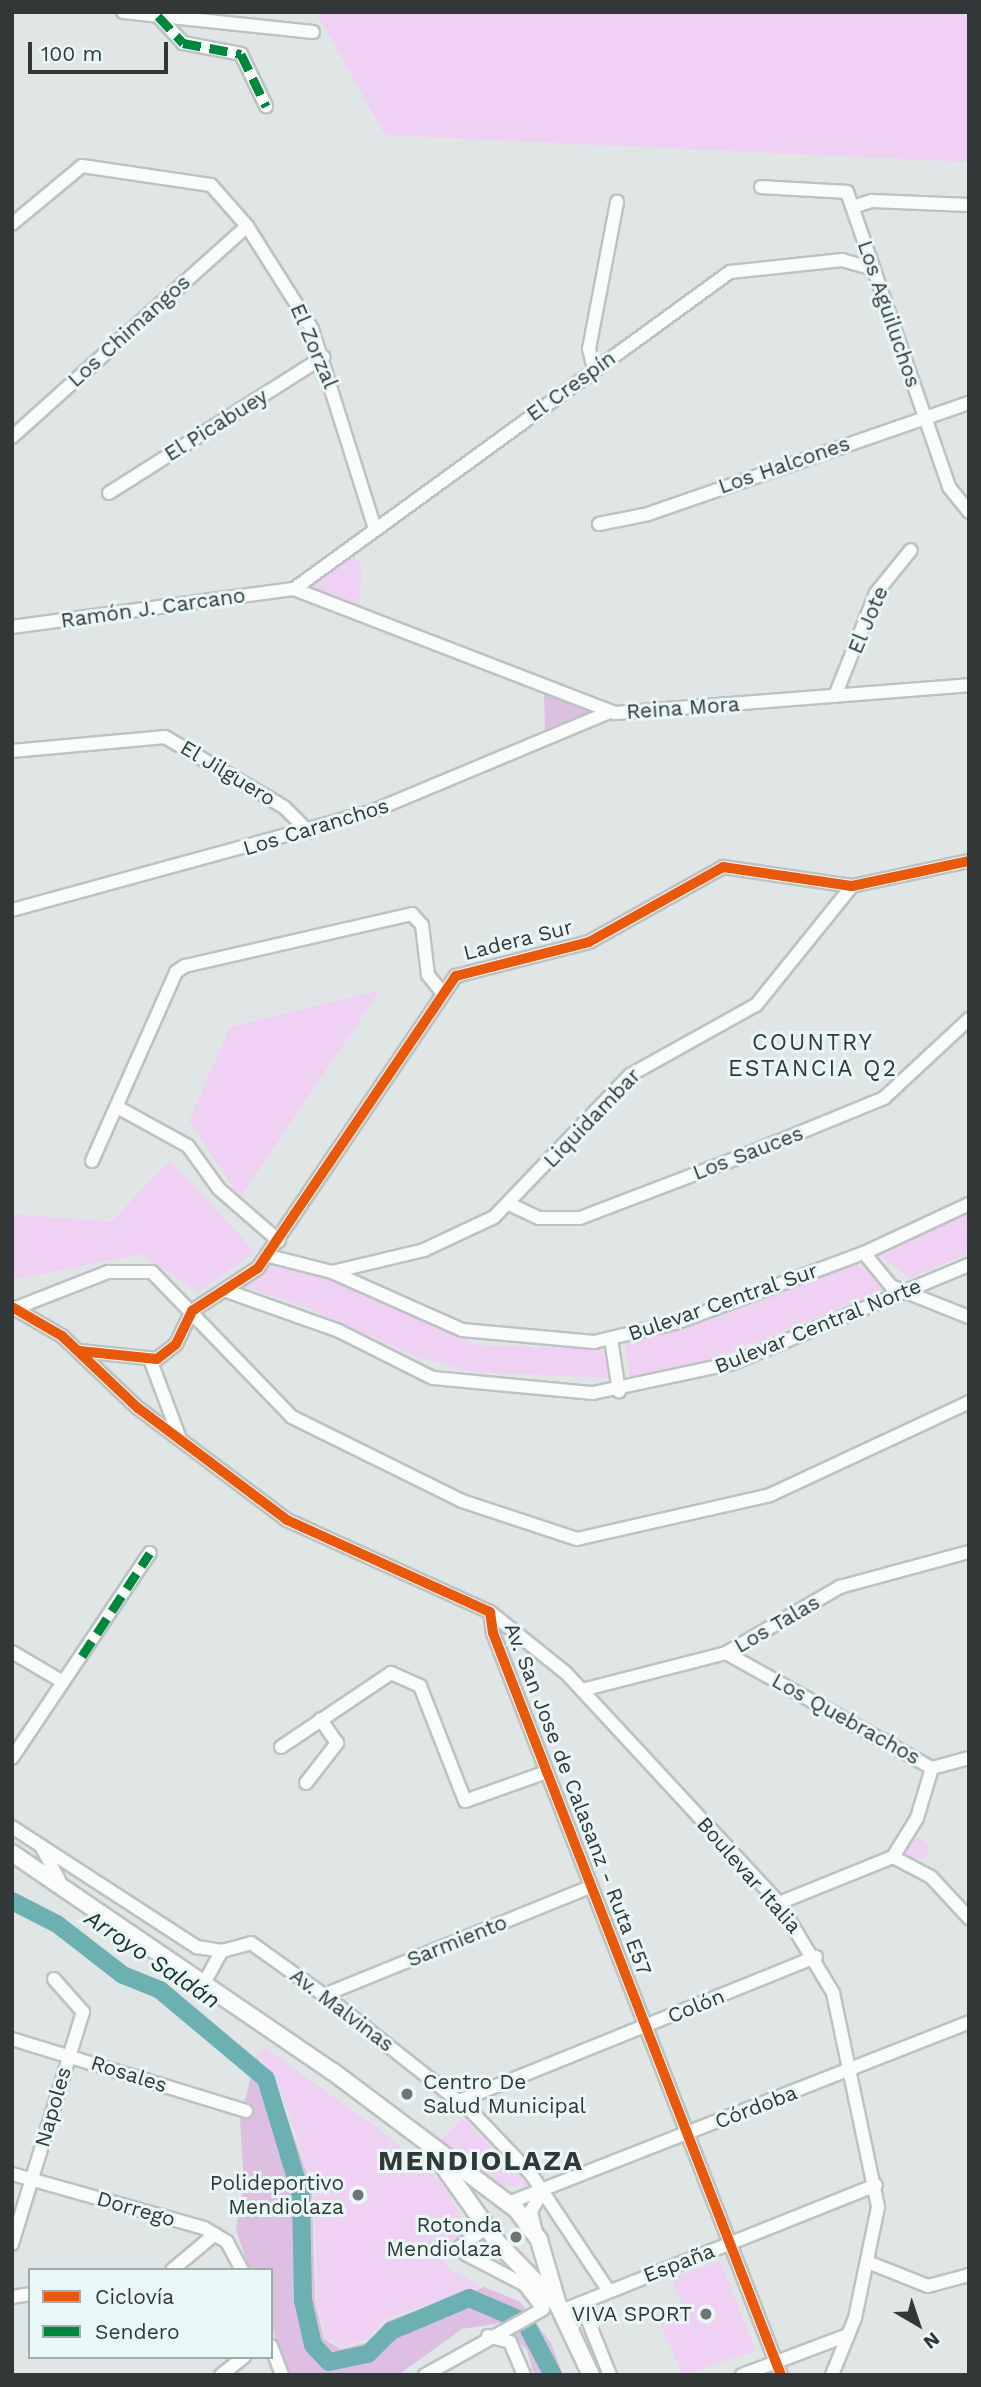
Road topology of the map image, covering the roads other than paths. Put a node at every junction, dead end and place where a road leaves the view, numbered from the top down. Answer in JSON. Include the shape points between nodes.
{"nodes":[{"id":1,"x":123,"y":12,"type":"edge"},
{"id":2,"x":158,"y":16,"type":"junction"},
{"id":3,"x":313,"y":32,"type":"dead end"},
{"id":4,"x":266,"y":106,"type":"dead end"},
{"id":5,"x":761,"y":187,"type":"dead end"},
{"id":6,"x":617,"y":202,"type":"dead end"},
{"id":7,"x":969,"y":205,"type":"edge"},
{"id":8,"x":853,"y":207,"type":"junction"},
{"id":9,"x":12,"y":224,"type":"edge"},
{"id":10,"x":247,"y":226,"type":"junction"},
{"id":11,"x":873,"y":269,"type":"junction"},
{"id":12,"x":323,"y":357,"type":"junction"},
{"id":13,"x":594,"y":369,"type":"junction"},
{"id":14,"x":969,"y":404,"type":"edge"},
{"id":15,"x":924,"y":419,"type":"junction"},
{"id":16,"x":12,"y":437,"type":"edge"},
{"id":17,"x":109,"y":493,"type":"dead end"},
{"id":18,"x":969,"y":512,"type":"edge"},
{"id":19,"x":599,"y":524,"type":"dead end"},
{"id":20,"x":375,"y":529,"type":"junction"},
{"id":21,"x":911,"y":550,"type":"dead end"},
{"id":22,"x":295,"y":589,"type":"junction"},
{"id":23,"x":12,"y":627,"type":"edge"},
{"id":24,"x":969,"y":685,"type":"edge"},
{"id":25,"x":835,"y":696,"type":"junction"},
{"id":26,"x":610,"y":712,"type":"junction"},
{"id":27,"x":12,"y":751,"type":"edge"},
{"id":28,"x":309,"y":832,"type":"junction"},
{"id":29,"x":969,"y":861,"type":"edge"},
{"id":30,"x":852,"y":886,"type":"junction"},
{"id":31,"x":12,"y":910,"type":"edge"},
{"id":32,"x":441,"y":991,"type":"junction"},
{"id":33,"x":967,"y":1024,"type":"edge"},
{"id":34,"x":117,"y":1107,"type":"junction"},
{"id":35,"x":92,"y":1161,"type":"dead end"},
{"id":36,"x":509,"y":1204,"type":"junction"},
{"id":37,"x":969,"y":1205,"type":"edge"},
{"id":38,"x":279,"y":1241,"type":"junction"},
{"id":39,"x":864,"y":1253,"type":"junction"},
{"id":40,"x":269,"y":1256,"type":"junction"},
{"id":41,"x":969,"y":1265,"type":"edge"},
{"id":42,"x":332,"y":1272,"type":"junction"},
{"id":43,"x":224,"y":1290,"type":"junction"},
{"id":44,"x":902,"y":1292,"type":"junction"},
{"id":45,"x":14,"y":1308,"type":"edge"},
{"id":46,"x":192,"y":1311,"type":"junction"},
{"id":47,"x":969,"y":1317,"type":"edge"},
{"id":48,"x":611,"y":1339,"type":"junction"},
{"id":49,"x":80,"y":1351,"type":"junction"},
{"id":50,"x":150,"y":1359,"type":"junction"},
{"id":51,"x":619,"y":1391,"type":"junction"},
{"id":52,"x":969,"y":1402,"type":"edge"},
{"id":53,"x":180,"y":1440,"type":"junction"},
{"id":54,"x":969,"y":1552,"type":"edge"},
{"id":55,"x":150,"y":1553,"type":"dead end"},
{"id":56,"x":490,"y":1612,"type":"junction"},
{"id":57,"x":12,"y":1652,"type":"edge"},
{"id":58,"x":726,"y":1653,"type":"junction"},
{"id":59,"x":63,"y":1682,"type":"junction"},
{"id":60,"x":582,"y":1690,"type":"junction"},
{"id":61,"x":320,"y":1719,"type":"junction"},
{"id":62,"x":281,"y":1747,"type":"dead end"},
{"id":63,"x":12,"y":1758,"type":"edge"},
{"id":64,"x":969,"y":1758,"type":"edge"},
{"id":65,"x":932,"y":1768,"type":"junction"},
{"id":66,"x":547,"y":1772,"type":"junction"},
{"id":67,"x":306,"y":1783,"type":"dead end"},
{"id":68,"x":12,"y":1827,"type":"edge"},
{"id":69,"x":41,"y":1846,"type":"junction"},
{"id":70,"x":12,"y":1853,"type":"edge"},
{"id":71,"x":893,"y":1857,"type":"junction"},
{"id":72,"x":12,"y":1866,"type":"edge"},
{"id":73,"x":590,"y":1887,"type":"junction"},
{"id":74,"x":779,"y":1903,"type":"junction"},
{"id":75,"x":969,"y":1918,"type":"edge"},
{"id":76,"x":127,"y":1929,"type":"junction"},
{"id":77,"x":222,"y":1951,"type":"junction"},
{"id":78,"x":816,"y":1957,"type":"junction"},
{"id":79,"x":54,"y":1979,"type":"dead end"},
{"id":80,"x":204,"y":1983,"type":"junction"},
{"id":81,"x":324,"y":1995,"type":"junction"},
{"id":82,"x":969,"y":2022,"type":"edge"},
{"id":83,"x":645,"y":2027,"type":"junction"},
{"id":84,"x":12,"y":2039,"type":"edge"},
{"id":85,"x":68,"y":2054,"type":"junction"},
{"id":86,"x":853,"y":2069,"type":"junction"},
{"id":87,"x":342,"y":2081,"type":"junction"},
{"id":88,"x":459,"y":2101,"type":"junction"},
{"id":89,"x":246,"y":2112,"type":"dead end"},
{"id":90,"x":687,"y":2134,"type":"junction"},
{"id":91,"x":428,"y":2147,"type":"junction"},
{"id":92,"x":12,"y":2174,"type":"edge"},
{"id":93,"x":32,"y":2180,"type":"junction"},
{"id":94,"x":876,"y":2185,"type":"junction"},
{"id":95,"x":544,"y":2190,"type":"junction"},
{"id":96,"x":508,"y":2203,"type":"junction"},
{"id":97,"x":486,"y":2225,"type":"junction"},
{"id":98,"x":215,"y":2234,"type":"junction"},
{"id":99,"x":538,"y":2237,"type":"junction"},
{"id":100,"x":12,"y":2244,"type":"edge"},
{"id":101,"x":729,"y":2244,"type":"junction"},
{"id":102,"x":516,"y":2262,"type":"junction"},
{"id":103,"x":870,"y":2263,"type":"junction"},
{"id":104,"x":174,"y":2268,"type":"edge"},
{"id":105,"x":241,"y":2268,"type":"edge"},
{"id":106,"x":969,"y":2275,"type":"edge"},
{"id":107,"x":608,"y":2290,"type":"junction"},
{"id":108,"x":581,"y":2303,"type":"junction"},
{"id":109,"x":559,"y":2308,"type":"junction"},
{"id":110,"x":848,"y":2335,"type":"junction"},
{"id":111,"x":488,"y":2336,"type":"junction"},
{"id":112,"x":273,"y":2351,"type":"edge"},
{"id":113,"x":241,"y":2359,"type":"edge"},
{"id":114,"x":776,"y":2361,"type":"junction"},
{"id":115,"x":221,"y":2375,"type":"edge"},
{"id":116,"x":282,"y":2375,"type":"edge"},
{"id":117,"x":425,"y":2375,"type":"edge"},
{"id":118,"x":524,"y":2375,"type":"edge"},
{"id":119,"x":591,"y":2375,"type":"edge"},
{"id":120,"x":610,"y":2375,"type":"edge"},
{"id":121,"x":743,"y":2375,"type":"edge"},
{"id":122,"x":781,"y":2375,"type":"edge"},
{"id":123,"x":832,"y":2375,"type":"edge"}],
"edges":[{"from":1,"to":2,"type":"street"},
{"from":2,"to":3,"type":"street"},
{"from":2,"to":4,"type":"street","via":[[183,43],[242,54]]},
{"from":5,"to":8,"type":"street","via":[[843,190]]},
{"from":6,"to":13,"type":"street","via":[[589,349]]},
{"from":7,"to":8,"type":"street","via":[[872,201]]},
{"from":8,"to":11,"type":"street","name":"Los Aguiluchos"},
{"from":9,"to":10,"type":"street","name":"El Zorzal","via":[[70,173],[89,166],[211,185]]},
{"from":10,"to":12,"type":"street","name":"El Zorzal","via":[[297,301]]},
{"from":10,"to":16,"type":"street","name":"Los Chimangos"},
{"from":11,"to":13,"type":"street","name":"El Crespín","via":[[842,260],[740,268]]},
{"from":11,"to":15,"type":"street","name":"Los Aguiluchos"},
{"from":12,"to":17,"type":"street","name":"El Picabuey"},
{"from":12,"to":20,"type":"street","name":"El Zorzal"},
{"from":13,"to":20,"type":"street","name":"El Crespín"},
{"from":14,"to":15,"type":"street","name":"Los Halcones"},
{"from":15,"to":18,"type":"street","name":"Los Aguiluchos","via":[[949,487]]},
{"from":15,"to":19,"type":"street","name":"Los Halcones"},
{"from":20,"to":22,"type":"street","name":"El Crespín"},
{"from":21,"to":25,"type":"street","name":"El Jote","via":[[876,593]]},
{"from":22,"to":23,"type":"street","name":"Ramón J. Carcano"},
{"from":22,"to":26,"type":"street","name":"Reina Mora"},
{"from":24,"to":25,"type":"street","name":"Reina Mora"},
{"from":25,"to":26,"type":"street","name":"Reina Mora"},
{"from":26,"to":28,"type":"street","name":"Los Caranchos"},
{"from":27,"to":28,"type":"street","name":"El Jilguero","via":[[165,737],[284,807]]},
{"from":28,"to":31,"type":"street","name":"Los Caranchos"},
{"from":29,"to":30,"type":"street","name":"Ladera Sur"},
{"from":30,"to":32,"type":"street","name":"Ladera Sur","via":[[723,867],[600,937],[467,971]]},
{"from":30,"to":36,"type":"street","name":"Liquidambar","via":[[756,1005],[630,1075]]},
{"from":32,"to":34,"type":"street","via":[[428,975],[422,925],[412,914],[185,966],[176,972]]},
{"from":32,"to":38,"type":"street","name":"Ladera Sur","via":[[408,1056]]},
{"from":33,"to":36,"type":"street","name":"Los Sauces","via":[[884,1098],[607,1210],[559,1221]]},
{"from":34,"to":35,"type":"street"},
{"from":34,"to":38,"type":"street","via":[[188,1146],[219,1189]]},
{"from":36,"to":42,"type":"street","name":"Liquidambar","via":[[424,1250]]},
{"from":37,"to":39,"type":"street","name":"Bulevar Central Sur"},
{"from":38,"to":40,"type":"street","name":"Ladera Sur"},
{"from":39,"to":44,"type":"street"},
{"from":39,"to":48,"type":"street","name":"Bulevar Central Sur","via":[[678,1322]]},
{"from":40,"to":42,"type":"street","name":"Bulevar Central Sur"},
{"from":40,"to":43,"type":"street","name":"Ladera Sur"},
{"from":41,"to":44,"type":"street","name":"Bulevar Central Norte"},
{"from":42,"to":48,"type":"street","name":"Bulevar Central Sur","via":[[462,1330]]},
{"from":43,"to":46,"type":"street","name":"Ladera Sur"},
{"from":43,"to":51,"type":"street","name":"Bulevar Central Norte","via":[[324,1325],[433,1378],[573,1393]]},
{"from":44,"to":47,"type":"street"},
{"from":44,"to":51,"type":"street","name":"Bulevar Central Norte","via":[[733,1363]]},
{"from":45,"to":46,"type":"street","via":[[132,1269],[160,1278]]},
{"from":45,"to":49,"type":"street","name":"Av. San Jose de Calasanz - Ruta E57"},
{"from":46,"to":50,"type":"street","via":[[176,1344]]},
{"from":46,"to":52,"type":"street","via":[[292,1417],[462,1501],[577,1539],[770,1494]]},
{"from":48,"to":51,"type":"street"},
{"from":49,"to":50,"type":"street"},
{"from":49,"to":53,"type":"street","name":"Av. San Jose de Calasanz - Ruta E57"},
{"from":50,"to":53,"type":"street"},
{"from":53,"to":56,"type":"street","name":"Av. San Jose de Calasanz - Ruta E57","via":[[307,1531]]},
{"from":54,"to":58,"type":"street","name":"Los Talas","via":[[840,1587]]},
{"from":55,"to":59,"type":"street"},
{"from":56,"to":60,"type":"street","name":"Boulevar Italia","via":[[512,1624]]},
{"from":56,"to":66,"type":"street","name":"Av. San Jose de Calasanz - Ruta E57"},
{"from":57,"to":59,"type":"street"},
{"from":58,"to":60,"type":"street","name":"Los Talas"},
{"from":58,"to":65,"type":"street","name":"Los Quebrachos"},
{"from":59,"to":63,"type":"street"},
{"from":60,"to":74,"type":"street","name":"Boulevar Italia"},
{"from":61,"to":62,"type":"street"},
{"from":61,"to":66,"type":"street","via":[[379,1676],[402,1674],[420,1685],[465,1801]]},
{"from":61,"to":67,"type":"street","via":[[338,1744]]},
{"from":64,"to":65,"type":"street","name":"Los Quebrachos"},
{"from":65,"to":71,"type":"street","via":[[917,1818]]},
{"from":66,"to":73,"type":"street","name":"Av. San Jose de Calasanz - Ruta E57"},
{"from":68,"to":69,"type":"street","name":"Av. Malvinas"},
{"from":69,"to":76,"type":"street","via":[[51,1874]]},
{"from":69,"to":77,"type":"street","name":"Av. Malvinas","via":[[197,1947]]},
{"from":70,"to":76,"type":"main road"},
{"from":71,"to":74,"type":"street"},
{"from":71,"to":75,"type":"street","via":[[931,1877]]},
{"from":72,"to":87,"type":"main road"},
{"from":73,"to":81,"type":"street","name":"Sarmiento"},
{"from":73,"to":83,"type":"street","name":"Av. San Jose de Calasanz - Ruta E57"},
{"from":74,"to":78,"type":"street","name":"Boulevar Italia"},
{"from":76,"to":80,"type":"main road"},
{"from":77,"to":80,"type":"street"},
{"from":77,"to":81,"type":"street","name":"Av. Malvinas","via":[[251,1943]]},
{"from":78,"to":83,"type":"street","name":"Colón"},
{"from":78,"to":86,"type":"street","name":"Boulevar Italia","via":[[839,2006]]},
{"from":79,"to":85,"type":"street","name":"Napoles","via":[[83,2012]]},
{"from":80,"to":87,"type":"main road"},
{"from":81,"to":88,"type":"street","name":"Av. Malvinas"},
{"from":82,"to":86,"type":"street","name":"Córdoba"},
{"from":83,"to":88,"type":"street","name":"Colón"},
{"from":83,"to":90,"type":"street","name":"Av. San Jose de Calasanz - Ruta E57"},
{"from":84,"to":85,"type":"street","name":"Rosales"},
{"from":85,"to":89,"type":"street","name":"Rosales"},
{"from":85,"to":93,"type":"street","name":"Napoles"},
{"from":86,"to":90,"type":"street","name":"Córdoba"},
{"from":86,"to":94,"type":"street","name":"Boulevar Italia"},
{"from":87,"to":91,"type":"main road"},
{"from":88,"to":95,"type":"street","name":"Av. Malvinas"},
{"from":90,"to":95,"type":"street","name":"Córdoba"},
{"from":90,"to":101,"type":"street","name":"Av. San Jose de Calasanz - Ruta E57"},
{"from":91,"to":96,"type":"main road"},
{"from":91,"to":97,"type":"main road"},
{"from":92,"to":93,"type":"street","name":"Dorrego"},
{"from":93,"to":98,"type":"street","name":"Dorrego"},
{"from":93,"to":100,"type":"street","name":"Napoles"},
{"from":94,"to":101,"type":"street","name":"España"},
{"from":94,"to":103,"type":"street","name":"Boulevar Italia"},
{"from":95,"to":96,"type":"street","name":"Córdoba"},
{"from":95,"to":99,"type":"street","via":[[531,2211]]},
{"from":95,"to":107,"type":"street","name":"Av. Malvinas"},
{"from":96,"to":97,"type":"main road","via":[[492,2208]]},
{"from":96,"to":99,"type":"main road"},
{"from":97,"to":102,"type":"main road"},
{"from":97,"to":111,"type":"street","via":[[461,2246],[475,2262],[533,2292],[543,2309]]},
{"from":98,"to":104,"type":"street"},
{"from":98,"to":105,"type":"street","via":[[227,2242]]},
{"from":99,"to":102,"type":"main road","via":[[533,2257]]},
{"from":99,"to":109,"type":"main road"},
{"from":101,"to":107,"type":"street","name":"España"},
{"from":101,"to":114,"type":"street","name":"Av. San Jose de Calasanz - Ruta E57"},
{"from":102,"to":109,"type":"main road"},
{"from":103,"to":106,"type":"street","via":[[928,2286]]},
{"from":103,"to":110,"type":"street","name":"Boulevar Italia"},
{"from":107,"to":108,"type":"street","name":"España"},
{"from":108,"to":109,"type":"street","name":"España"},
{"from":108,"to":120,"type":"street"},
{"from":109,"to":119,"type":"main road"},
{"from":110,"to":114,"type":"street"},
{"from":110,"to":123,"type":"street","name":"Boulevar Italia"},
{"from":111,"to":117,"type":"street"},
{"from":111,"to":118,"type":"street","via":[[510,2342]]},
{"from":112,"to":116,"type":"street"},
{"from":113,"to":115,"type":"street"},
{"from":114,"to":121,"type":"street"},
{"from":114,"to":122,"type":"street","name":"Av. San Jose de Calasanz - Ruta E57"}]}
